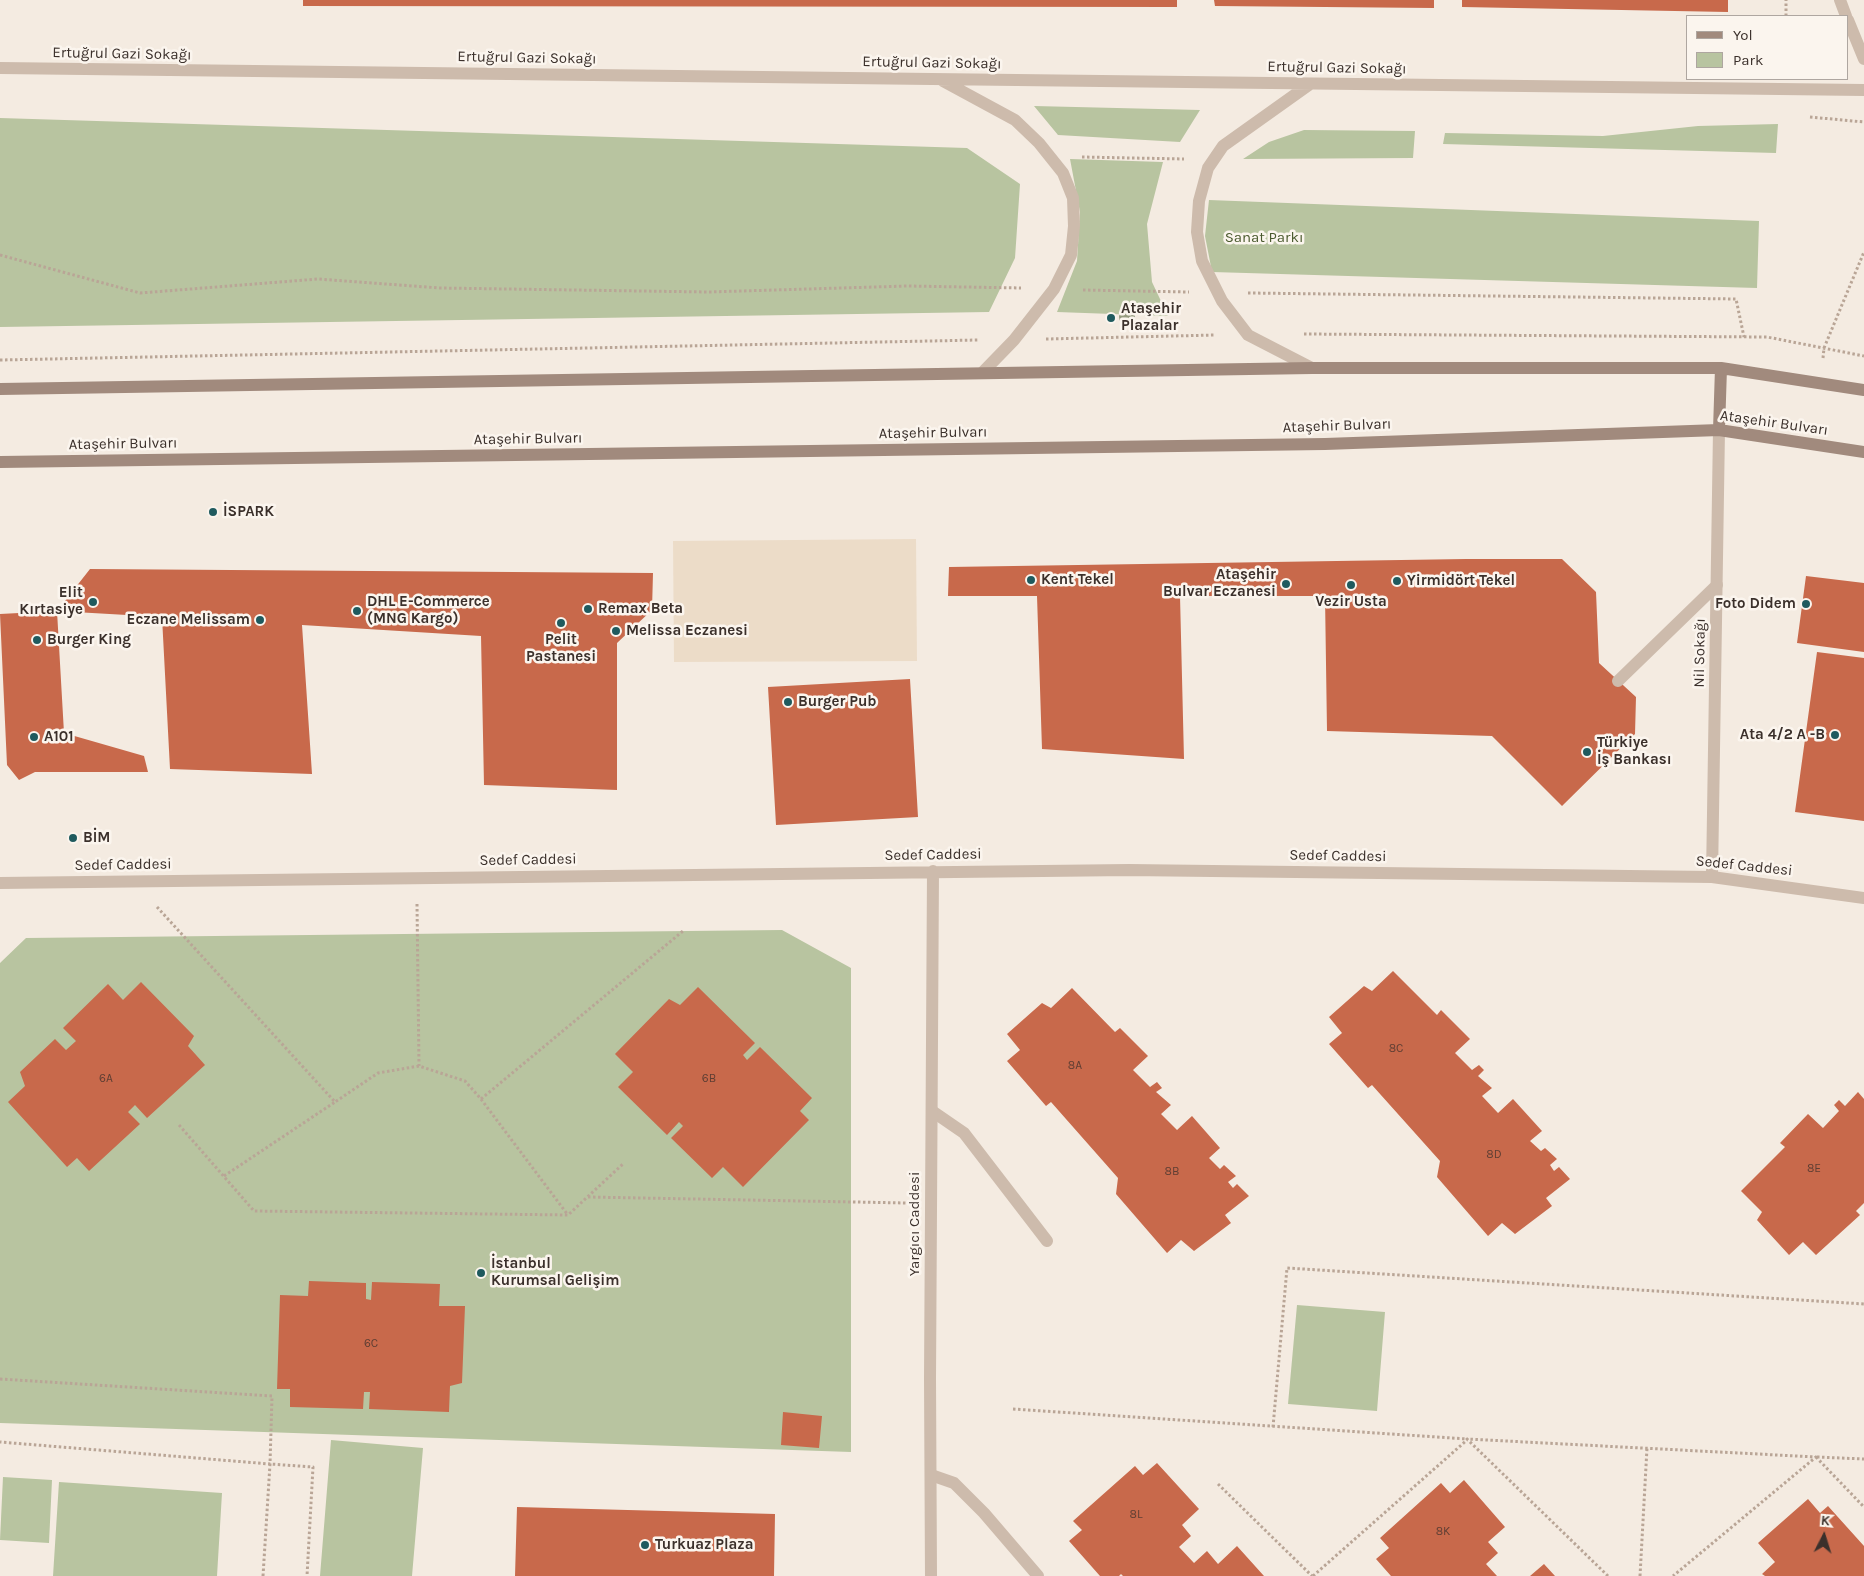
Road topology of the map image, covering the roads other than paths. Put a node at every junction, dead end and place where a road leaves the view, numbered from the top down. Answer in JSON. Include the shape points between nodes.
{"nodes":[{"id":1,"x":1840,"y":0,"type":"edge"},
{"id":2,"x":1846,"y":15,"type":"edge"},
{"id":3,"x":1849,"y":22,"type":"edge"},
{"id":4,"x":1864,"y":59,"type":"edge"},
{"id":5,"x":0,"y":68,"type":"edge"},
{"id":6,"x":941,"y":80,"type":"junction"},
{"id":7,"x":1310,"y":84,"type":"junction"},
{"id":8,"x":1864,"y":90,"type":"edge"},
{"id":9,"x":1312,"y":368,"type":"junction"},
{"id":10,"x":1721,"y":368,"type":"junction"},
{"id":11,"x":982,"y":374,"type":"junction"},
{"id":12,"x":0,"y":389,"type":"edge"},
{"id":13,"x":1864,"y":390,"type":"edge"},
{"id":14,"x":1720,"y":430,"type":"junction"},
{"id":15,"x":1864,"y":452,"type":"edge"},
{"id":16,"x":0,"y":462,"type":"edge"},
{"id":17,"x":1717,"y":585,"type":"junction"},
{"id":18,"x":1618,"y":681,"type":"dead end"},
{"id":19,"x":933,"y":872,"type":"junction"},
{"id":20,"x":1712,"y":877,"type":"junction"},
{"id":21,"x":0,"y":883,"type":"edge"},
{"id":22,"x":1864,"y":898,"type":"edge"},
{"id":23,"x":932,"y":1111,"type":"junction"},
{"id":24,"x":1047,"y":1241,"type":"dead end"},
{"id":25,"x":931,"y":1475,"type":"junction"},
{"id":26,"x":932,"y":1576,"type":"edge"},
{"id":27,"x":1038,"y":1576,"type":"edge"}],
"edges":[{"from":1,"to":2,"type":"street"},
{"from":3,"to":4,"type":"street"},
{"from":5,"to":6,"type":"street","name":"Ertuğrul Gazi Sokağı"},
{"from":6,"to":7,"type":"street","name":"Ertuğrul Gazi Sokağı"},
{"from":6,"to":11,"type":"street","via":[[1014,120],[1062,173],[1073,198],[1071,255],[1054,289]]},
{"from":7,"to":8,"type":"street","name":"Ertuğrul Gazi Sokağı"},
{"from":7,"to":9,"type":"street","via":[[1223,146],[1208,168],[1199,201],[1197,232],[1202,261],[1222,301],[1248,335]]},
{"from":9,"to":10,"type":"main road"},
{"from":9,"to":11,"type":"main road"},
{"from":10,"to":13,"type":"main road"},
{"from":10,"to":14,"type":"main road"},
{"from":11,"to":12,"type":"main road"},
{"from":14,"to":15,"type":"main road","name":"Ataşehir Bulvarı"},
{"from":14,"to":16,"type":"main road","name":"Ataşehir Bulvarı","via":[[1325,444]]},
{"from":14,"to":17,"type":"street","name":"Nil Sokağı"},
{"from":17,"to":18,"type":"street"},
{"from":17,"to":20,"type":"street","name":"Nil Sokağı"},
{"from":19,"to":20,"type":"street","name":"Sedef Caddesi","via":[[1129,870]]},
{"from":19,"to":21,"type":"street","name":"Sedef Caddesi"},
{"from":19,"to":23,"type":"street","name":"Yargıcı Caddesi"},
{"from":20,"to":22,"type":"street","name":"Sedef Caddesi"},
{"from":23,"to":24,"type":"street","via":[[964,1133]]},
{"from":23,"to":25,"type":"street","name":"Yargıcı Caddesi"},
{"from":25,"to":26,"type":"street","name":"Yargıcı Caddesi"},
{"from":25,"to":27,"type":"street","via":[[954,1483]]}]}
